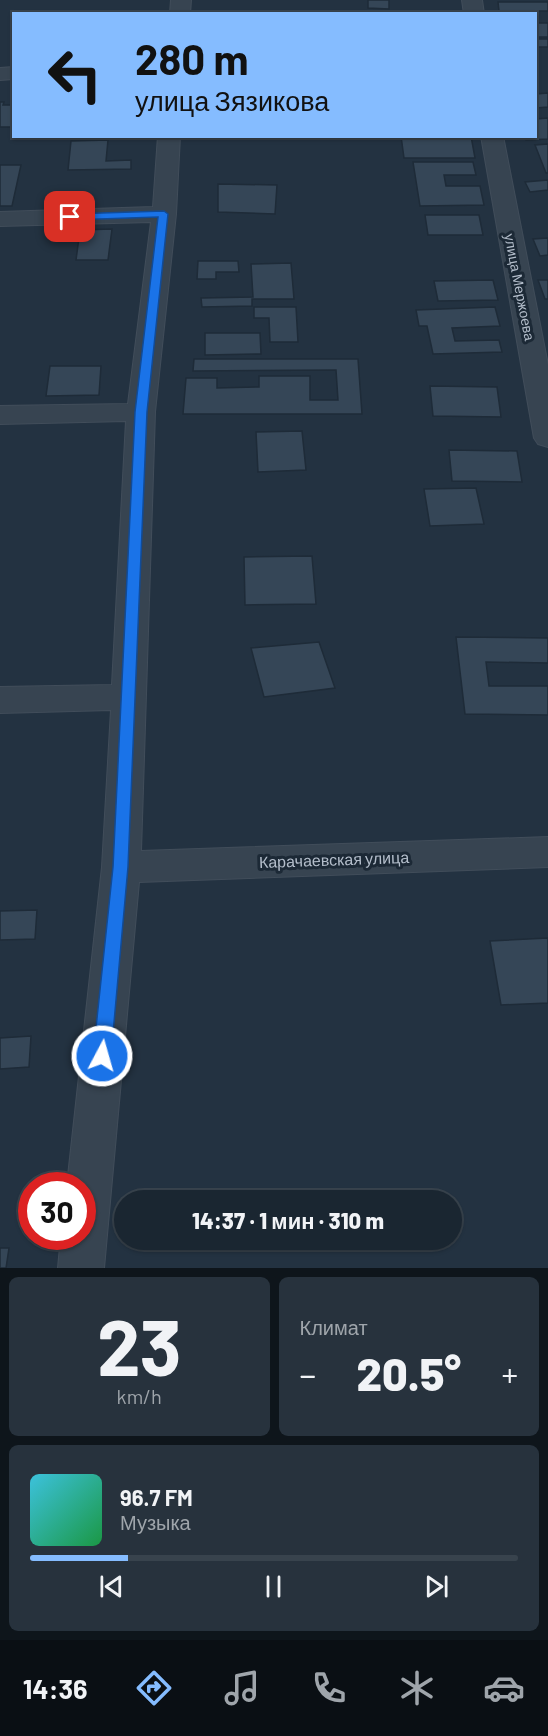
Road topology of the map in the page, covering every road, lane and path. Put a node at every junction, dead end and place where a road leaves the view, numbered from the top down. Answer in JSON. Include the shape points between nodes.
{"nodes":[{"id":1,"x":169,"y":138,"type":"edge"},
{"id":2,"x":492,"y":138,"type":"edge"},
{"id":3,"x":164,"y":214,"type":"junction"},
{"id":4,"x":0,"y":219,"type":"edge"},
{"id":5,"x":141,"y":412,"type":"junction"},
{"id":6,"x":0,"y":415,"type":"edge"},
{"id":7,"x":548,"y":438,"type":"edge"},
{"id":8,"x":128,"y":697,"type":"junction"},
{"id":9,"x":0,"y":700,"type":"edge"},
{"id":10,"x":548,"y":852,"type":"edge"},
{"id":11,"x":121,"y":867,"type":"junction"},
{"id":12,"x":81,"y":1268,"type":"edge"}],
"edges":[{"from":1,"to":3,"type":"street"},
{"from":2,"to":7,"type":"street","name":"улица Мержоева"},
{"from":3,"to":4,"type":"street"},
{"from":3,"to":5,"type":"street"},
{"from":5,"to":6,"type":"street"},
{"from":5,"to":8,"type":"street"},
{"from":8,"to":9,"type":"street"},
{"from":8,"to":11,"type":"street"},
{"from":10,"to":11,"type":"street","name":"Карачаевская улица"},
{"from":11,"to":12,"type":"street"}]}
